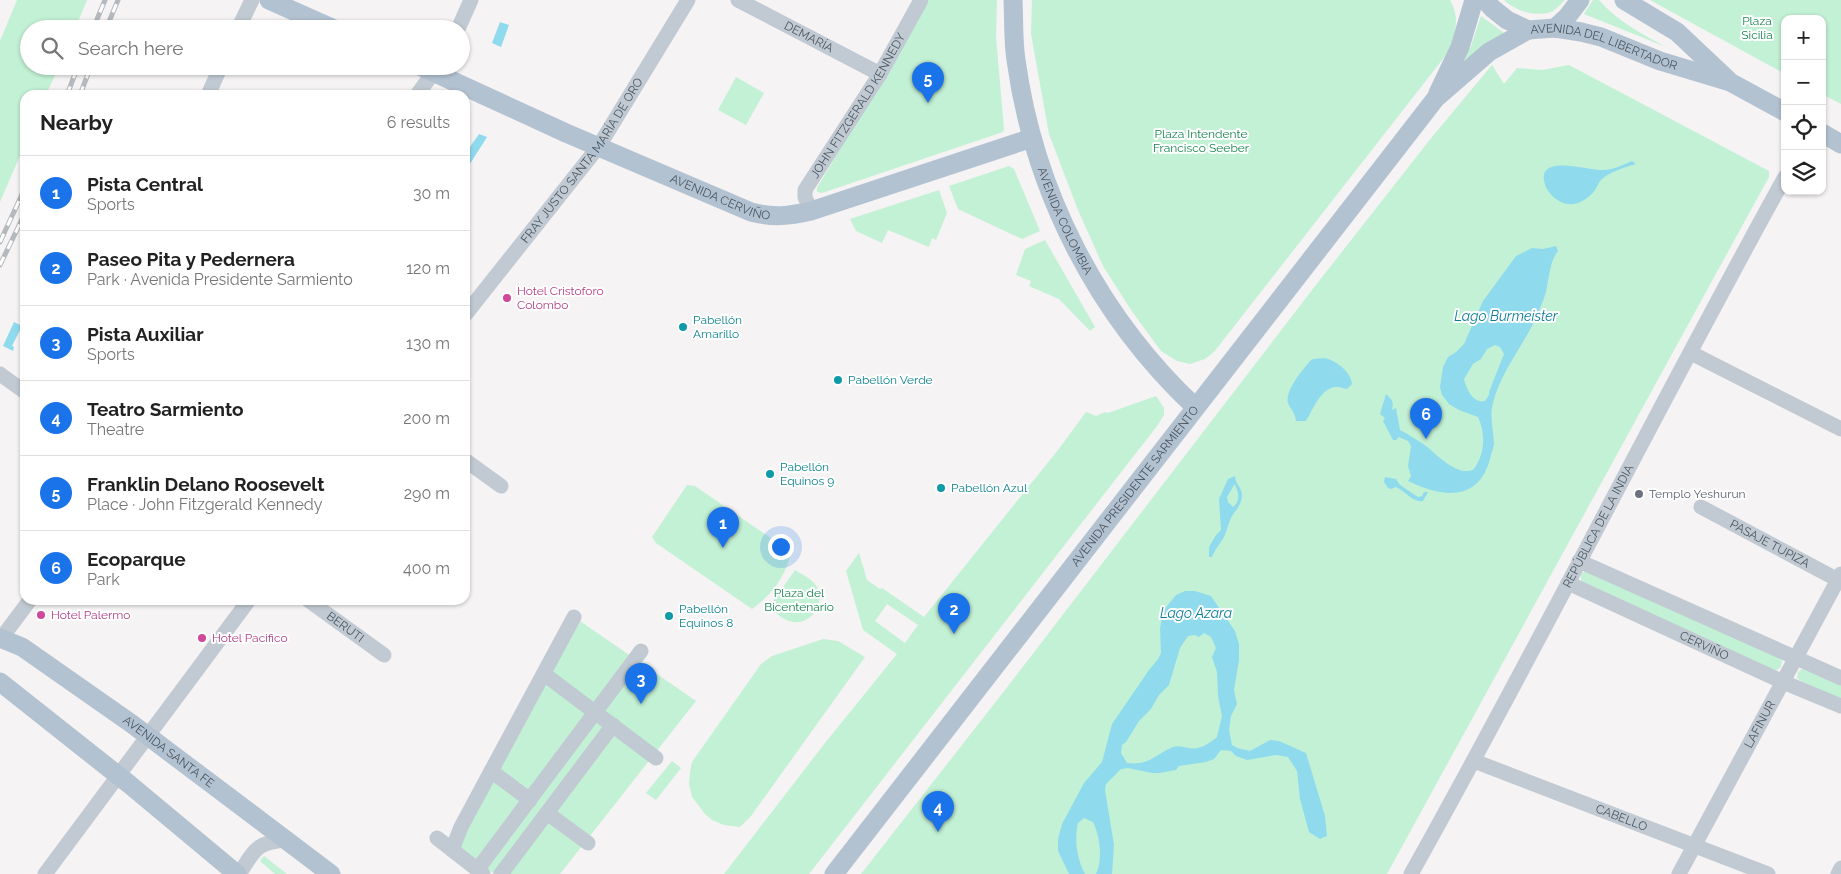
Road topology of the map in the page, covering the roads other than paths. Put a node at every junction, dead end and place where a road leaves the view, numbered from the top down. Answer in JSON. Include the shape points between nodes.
{"nodes":[{"id":1,"x":252,"y":0,"type":"edge"},
{"id":2,"x":269,"y":0,"type":"edge"},
{"id":3,"x":471,"y":0,"type":"edge"},
{"id":4,"x":688,"y":0,"type":"edge"},
{"id":5,"x":738,"y":0,"type":"edge"},
{"id":6,"x":921,"y":0,"type":"edge"},
{"id":7,"x":1013,"y":0,"type":"edge"},
{"id":8,"x":1474,"y":0,"type":"edge"},
{"id":9,"x":1485,"y":0,"type":"edge"},
{"id":10,"x":1580,"y":0,"type":"edge"},
{"id":11,"x":1624,"y":0,"type":"edge"},
{"id":12,"x":242,"y":20,"type":"edge"},
{"id":13,"x":314,"y":20,"type":"edge"},
{"id":14,"x":462,"y":20,"type":"edge"},
{"id":15,"x":1555,"y":28,"type":"junction"},
{"id":16,"x":1528,"y":30,"type":"junction"},
{"id":17,"x":880,"y":74,"type":"junction"},
{"id":18,"x":217,"y":75,"type":"edge"},
{"id":19,"x":427,"y":75,"type":"edge"},
{"id":20,"x":445,"y":75,"type":"edge"},
{"id":21,"x":1730,"y":82,"type":"junction"},
{"id":22,"x":210,"y":90,"type":"edge"},
{"id":23,"x":419,"y":90,"type":"edge"},
{"id":24,"x":1436,"y":98,"type":"junction"},
{"id":25,"x":1781,"y":110,"type":"edge"},
{"id":26,"x":1826,"y":135,"type":"edge"},
{"id":27,"x":1032,"y":138,"type":"junction"},
{"id":28,"x":1841,"y":144,"type":"edge"},
{"id":29,"x":599,"y":146,"type":"junction"},
{"id":30,"x":1781,"y":184,"type":"edge"},
{"id":31,"x":810,"y":211,"type":"junction"},
{"id":32,"x":470,"y":309,"type":"edge"},
{"id":33,"x":1691,"y":353,"type":"junction"},
{"id":34,"x":0,"y":374,"type":"edge"},
{"id":35,"x":20,"y":388,"type":"edge"},
{"id":36,"x":1194,"y":407,"type":"junction"},
{"id":37,"x":1841,"y":429,"type":"edge"},
{"id":38,"x":470,"y":464,"type":"edge"},
{"id":39,"x":501,"y":486,"type":"dead end"},
{"id":40,"x":1702,"y":507,"type":"dead end"},
{"id":41,"x":1579,"y":561,"type":"junction"},
{"id":42,"x":1614,"y":576,"type":"junction"},
{"id":43,"x":1839,"y":577,"type":"edge"},
{"id":44,"x":1568,"y":583,"type":"junction"},
{"id":45,"x":1604,"y":599,"type":"junction"},
{"id":46,"x":26,"y":605,"type":"edge"},
{"id":47,"x":244,"y":605,"type":"edge"},
{"id":48,"x":315,"y":605,"type":"edge"},
{"id":49,"x":574,"y":617,"type":"dead end"},
{"id":50,"x":0,"y":639,"type":"edge"},
{"id":51,"x":641,"y":651,"type":"dead end"},
{"id":52,"x":384,"y":654,"type":"dead end"},
{"id":53,"x":1795,"y":659,"type":"junction"},
{"id":54,"x":544,"y":674,"type":"junction"},
{"id":55,"x":1841,"y":678,"type":"edge"},
{"id":56,"x":0,"y":682,"type":"edge"},
{"id":57,"x":1783,"y":682,"type":"junction"},
{"id":58,"x":1841,"y":706,"type":"edge"},
{"id":59,"x":596,"y":713,"type":"junction"},
{"id":60,"x":613,"y":725,"type":"junction"},
{"id":61,"x":148,"y":735,"type":"junction"},
{"id":62,"x":656,"y":758,"type":"dead end"},
{"id":63,"x":1474,"y":761,"type":"junction"},
{"id":64,"x":492,"y":771,"type":"junction"},
{"id":65,"x":118,"y":775,"type":"junction"},
{"id":66,"x":530,"y":800,"type":"junction"},
{"id":67,"x":547,"y":813,"type":"junction"},
{"id":68,"x":437,"y":838,"type":"dead end"},
{"id":69,"x":287,"y":840,"type":"junction"},
{"id":70,"x":588,"y":843,"type":"dead end"},
{"id":71,"x":1694,"y":846,"type":"junction"},
{"id":72,"x":452,"y":850,"type":"junction"},
{"id":73,"x":1841,"y":868,"type":"edge"},
{"id":74,"x":480,"y":872,"type":"edge"},
{"id":75,"x":44,"y":874,"type":"edge"},
{"id":76,"x":238,"y":874,"type":"edge"},
{"id":77,"x":331,"y":874,"type":"edge"},
{"id":78,"x":500,"y":874,"type":"edge"},
{"id":79,"x":834,"y":874,"type":"edge"},
{"id":80,"x":1411,"y":874,"type":"edge"},
{"id":81,"x":1679,"y":874,"type":"edge"},
{"id":82,"x":1768,"y":874,"type":"edge"},
{"id":83,"x":1838,"y":874,"type":"edge"}],
"edges":[{"from":1,"to":12,"type":"street"},
{"from":2,"to":13,"type":"main road"},
{"from":3,"to":14,"type":"street"},
{"from":4,"to":29,"type":"street","name":"FRAY JUSTO SANTA MARÍA DE ORO"},
{"from":5,"to":17,"type":"street","name":"DEMARÍA"},
{"from":6,"to":17,"type":"street","name":"JOHN FITZGERALD KENNEDY"},
{"from":7,"to":27,"type":"main road","name":"AVENIDA COLOMBIA","via":[[1016,58]]},
{"from":8,"to":24,"type":"main road","name":"AVENIDA PRESIDENTE SARMIENTO","via":[[1460,47]]},
{"from":9,"to":16,"type":"main road","name":"AVENIDA DEL LIBERTADOR","via":[[1507,20]]},
{"from":10,"to":15,"type":"main road"},
{"from":11,"to":21,"type":"main road","name":"AVENIDA DEL LIBERTADOR","via":[[1677,32]]},
{"from":15,"to":16,"type":"main road","name":"AVENIDA DEL LIBERTADOR"},
{"from":15,"to":21,"type":"main road","name":"AVENIDA DEL LIBERTADOR","via":[[1601,37],[1660,61]]},
{"from":16,"to":24,"type":"main road","name":"AVENIDA PRESIDENTE SARMIENTO","via":[[1489,52]]},
{"from":17,"to":31,"type":"street","name":"JOHN FITZGERALD KENNEDY","via":[[805,190]]},
{"from":18,"to":22,"type":"street"},
{"from":19,"to":23,"type":"street"},
{"from":20,"to":29,"type":"main road","name":"AVENIDA CERVIÑO"},
{"from":21,"to":25,"type":"main road","name":"AVENIDA DEL LIBERTADOR"},
{"from":24,"to":36,"type":"main road","name":"AVENIDA PRESIDENTE SARMIENTO"},
{"from":26,"to":28,"type":"main road"},
{"from":27,"to":31,"type":"main road","name":"AVENIDA CERVIÑO"},
{"from":27,"to":36,"type":"main road","name":"AVENIDA COLOMBIA","via":[[1052,198],[1091,277],[1133,339],[1164,378]]},
{"from":29,"to":31,"type":"main road","name":"AVENIDA CERVIÑO","via":[[751,212],[777,217]]},
{"from":29,"to":32,"type":"street","name":"FRAY JUSTO SANTA MARÍA DE ORO"},
{"from":30,"to":33,"type":"street","name":"REPÚBLICA DE LA INDIA"},
{"from":33,"to":37,"type":"street"},
{"from":33,"to":41,"type":"street","name":"REPÚBLICA DE LA INDIA"},
{"from":34,"to":35,"type":"street"},
{"from":36,"to":79,"type":"main road","name":"AVENIDA PRESIDENTE SARMIENTO"},
{"from":38,"to":39,"type":"street"},
{"from":40,"to":43,"type":"street","name":"PASAJE TUPIZA"},
{"from":41,"to":42,"type":"street","name":"CERVIÑO"},
{"from":41,"to":44,"type":"street","name":"REPÚBLICA DE LA INDIA"},
{"from":42,"to":45,"type":"street","via":[[1608,578],[1603,588]]},
{"from":42,"to":53,"type":"street","name":"CERVIÑO"},
{"from":43,"to":53,"type":"street","name":"LAFINUR"},
{"from":44,"to":45,"type":"street","name":"CERVIÑO"},
{"from":44,"to":63,"type":"street","name":"REPÚBLICA DE LA INDIA"},
{"from":45,"to":57,"type":"street","name":"CERVIÑO"},
{"from":46,"to":50,"type":"street"},
{"from":47,"to":61,"type":"street"},
{"from":48,"to":52,"type":"street","name":"BERUTI"},
{"from":49,"to":54,"type":"street"},
{"from":50,"to":61,"type":"main road","name":"AVENIDA SANTA FE","via":[[22,647]]},
{"from":51,"to":59,"type":"street"},
{"from":53,"to":55,"type":"street","name":"CERVIÑO"},
{"from":53,"to":57,"type":"street","name":"LAFINUR"},
{"from":54,"to":59,"type":"street"},
{"from":54,"to":64,"type":"street"},
{"from":56,"to":65,"type":"main road"},
{"from":57,"to":58,"type":"street","name":"CERVIÑO"},
{"from":57,"to":71,"type":"street","name":"LAFINUR"},
{"from":59,"to":60,"type":"street"},
{"from":59,"to":66,"type":"street"},
{"from":60,"to":62,"type":"street"},
{"from":60,"to":67,"type":"street"},
{"from":61,"to":65,"type":"street"},
{"from":61,"to":69,"type":"main road","name":"AVENIDA SANTA FE"},
{"from":63,"to":71,"type":"street","name":"CABELLO"},
{"from":63,"to":80,"type":"street","name":"REPÚBLICA DE LA INDIA"},
{"from":64,"to":66,"type":"street"},
{"from":64,"to":72,"type":"street"},
{"from":65,"to":75,"type":"street"},
{"from":65,"to":76,"type":"main road"},
{"from":66,"to":74,"type":"street"},
{"from":67,"to":70,"type":"street"},
{"from":67,"to":78,"type":"street"},
{"from":68,"to":72,"type":"street"},
{"from":69,"to":76,"type":"street","via":[[269,841],[260,846]]},
{"from":69,"to":77,"type":"main road","name":"AVENIDA SANTA FE"},
{"from":71,"to":81,"type":"street","name":"LAFINUR"},
{"from":71,"to":82,"type":"street","name":"CABELLO"},
{"from":72,"to":74,"type":"street"},
{"from":73,"to":83,"type":"street"}]}
